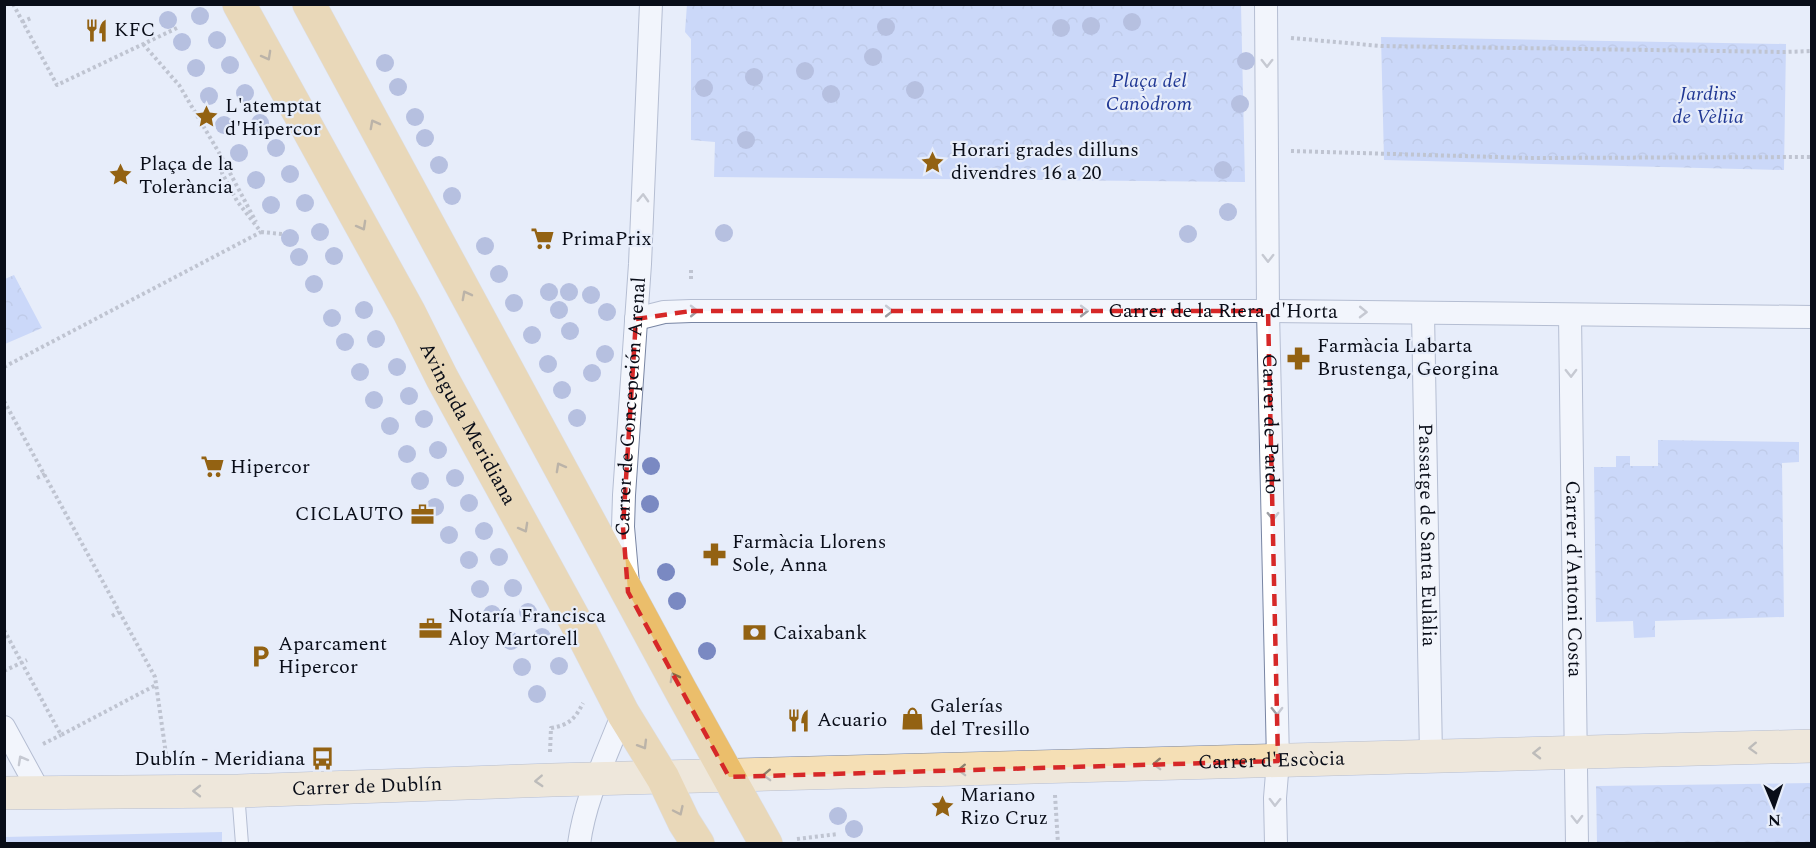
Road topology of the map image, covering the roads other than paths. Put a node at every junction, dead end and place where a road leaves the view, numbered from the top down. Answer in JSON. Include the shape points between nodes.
{"nodes":[{"id":1,"x":239,"y":4,"type":"edge"},
{"id":2,"x":309,"y":4,"type":"edge"},
{"id":3,"x":651,"y":4,"type":"edge"},
{"id":4,"x":1266,"y":4,"type":"edge"},
{"id":5,"x":1268,"y":311,"type":"junction"},
{"id":6,"x":1422,"y":313,"type":"junction"},
{"id":7,"x":1570,"y":315,"type":"junction"},
{"id":8,"x":1812,"y":317,"type":"edge"},
{"id":9,"x":636,"y":319,"type":"junction"},
{"id":10,"x":628,"y":592,"type":"junction"},
{"id":11,"x":623,"y":713,"type":"junction"},
{"id":12,"x":4,"y":727,"type":"edge"},
{"id":13,"x":1812,"y":746,"type":"edge"},
{"id":14,"x":1575,"y":752,"type":"junction"},
{"id":15,"x":1431,"y":756,"type":"junction"},
{"id":16,"x":1278,"y":761,"type":"junction"},
{"id":17,"x":729,"y":777,"type":"junction"},
{"id":18,"x":663,"y":778,"type":"junction"},
{"id":19,"x":597,"y":780,"type":"junction"},
{"id":20,"x":238,"y":791,"type":"junction"},
{"id":21,"x":4,"y":793,"type":"edge"},
{"id":22,"x":40,"y":793,"type":"junction"},
{"id":23,"x":780,"y":842,"type":"edge"},
{"id":24,"x":242,"y":843,"type":"edge"},
{"id":25,"x":579,"y":843,"type":"edge"},
{"id":26,"x":698,"y":843,"type":"edge"},
{"id":27,"x":1276,"y":843,"type":"edge"},
{"id":28,"x":1577,"y":843,"type":"edge"}],
"edges":[{"from":1,"to":11,"type":"main road","name":"Avinguda Meridiana","one_way":true},
{"from":10,"to":2,"type":"main road","one_way":true},
{"from":9,"to":3,"type":"street","name":"Carrer de Concepción Arenal","one_way":true},
{"from":4,"to":5,"type":"street","name":"Carrer de Pardo","one_way":true},
{"from":5,"to":6,"type":"street","name":"Carrer de la Riera d'Horta","one_way":true},
{"from":9,"to":5,"type":"street","name":"Carrer de la Riera d'Horta","one_way":true,"via":[[691,311]]},
{"from":5,"to":16,"type":"street","name":"Carrer de Pardo","one_way":true},
{"from":6,"to":7,"type":"street","name":"Carrer de la Riera d'Horta"},
{"from":6,"to":15,"type":"street","name":"Passatge de Santa Eulàlia"},
{"from":7,"to":8,"type":"street","name":"Carrer de la Riera d'Horta"},
{"from":7,"to":14,"type":"street","name":"Carrer d'Antoni Costa","one_way":true},
{"from":9,"to":10,"type":"street","name":"Carrer de Concepción Arenal","via":[[623,527]]},
{"from":17,"to":10,"type":"main road","one_way":true},
{"from":11,"to":18,"type":"main road","name":"Avinguda Meridiana","one_way":true},
{"from":11,"to":19,"type":"street"},
{"from":22,"to":12,"type":"street","one_way":true},
{"from":13,"to":14,"type":"main road","name":"Carrer d'Escòcia","one_way":true},
{"from":14,"to":15,"type":"main road","name":"Carrer d'Escòcia","one_way":true},
{"from":14,"to":28,"type":"street","name":"Carrer d'Antoni Costa","one_way":true},
{"from":15,"to":16,"type":"main road","name":"Carrer d'Escòcia"},
{"from":16,"to":17,"type":"main road","name":"Carrer d'Escòcia","one_way":true},
{"from":16,"to":27,"type":"street","name":"Carrer de Pardo","one_way":true},
{"from":17,"to":18,"type":"main road","name":"Carrer de Dublín"},
{"from":17,"to":23,"type":"main road"},
{"from":18,"to":19,"type":"main road","name":"Carrer de Dublín"},
{"from":18,"to":26,"type":"main road","name":"Avinguda Meridiana","one_way":true},
{"from":19,"to":20,"type":"main road","name":"Carrer de Dublín","one_way":true},
{"from":19,"to":25,"type":"street","via":[[583,818]]},
{"from":20,"to":22,"type":"main road","name":"Carrer de Dublín","one_way":true},
{"from":20,"to":24,"type":"lane"},
{"from":21,"to":22,"type":"main road","name":"Carrer de Dublín"}]}
